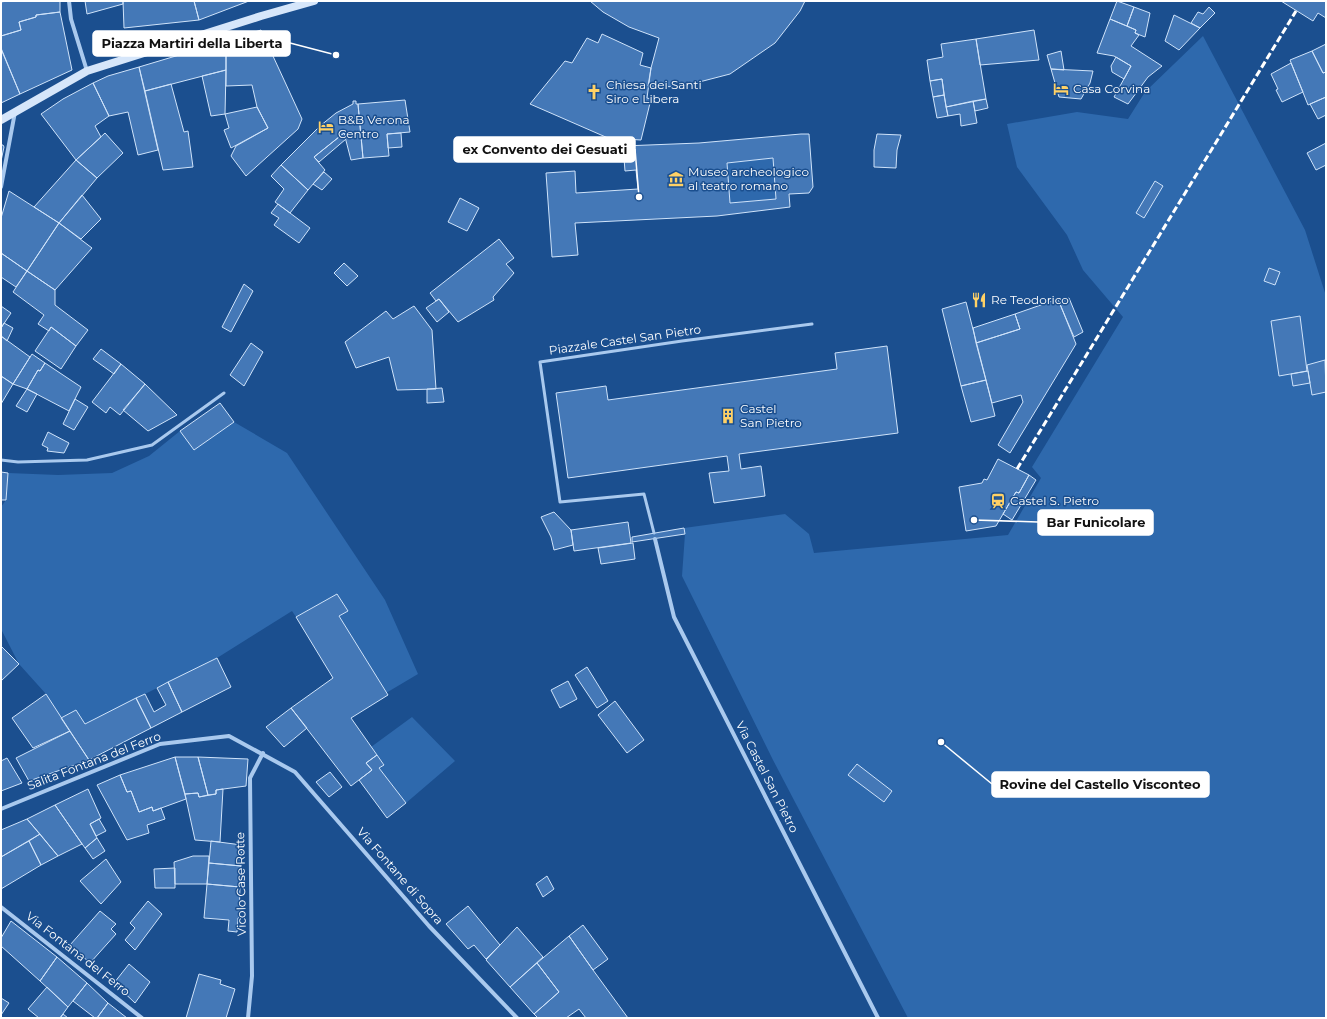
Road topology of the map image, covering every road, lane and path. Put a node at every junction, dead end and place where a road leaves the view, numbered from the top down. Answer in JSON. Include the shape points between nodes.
{"nodes":[{"id":1,"x":70,"y":1,"type":"edge"},
{"id":2,"x":314,"y":1,"type":"edge"},
{"id":3,"x":87,"y":71,"type":"junction"},
{"id":4,"x":15,"y":112,"type":"junction"},
{"id":5,"x":1,"y":120,"type":"edge"},
{"id":6,"x":1,"y":187,"type":"edge"},
{"id":7,"x":812,"y":324,"type":"dead end"},
{"id":8,"x":224,"y":393,"type":"dead end"},
{"id":9,"x":1,"y":460,"type":"edge"},
{"id":10,"x":654,"y":533,"type":"dead end"},
{"id":11,"x":655,"y":539,"type":"dead end"},
{"id":12,"x":263,"y":753,"type":"junction"},
{"id":13,"x":1,"y":809,"type":"edge"},
{"id":14,"x":1,"y":907,"type":"edge"},
{"id":15,"x":142,"y":1018,"type":"edge"},
{"id":16,"x":248,"y":1018,"type":"edge"},
{"id":17,"x":517,"y":1018,"type":"edge"},
{"id":18,"x":878,"y":1018,"type":"edge"}],
"edges":[{"from":1,"to":3,"type":"street","via":[[72,19]]},
{"from":2,"to":3,"type":"main road"},
{"from":3,"to":4,"type":"main road"},
{"from":4,"to":5,"type":"main road"},
{"from":4,"to":6,"type":"street"},
{"from":7,"to":10,"type":"lane","name":"Piazzale Castel San Pietro","via":[[682,340],[540,362],[560,502],[644,494]]},
{"from":8,"to":9,"type":"lane","via":[[152,445],[86,460]]},
{"from":11,"to":18,"type":"street","name":"Via Castel San Pietro","via":[[674,617]]},
{"from":12,"to":13,"type":"street","name":"Salita Fontana del Ferro","via":[[229,736],[160,744]]},
{"from":12,"to":16,"type":"street","name":"Vicolo Case Rotte","via":[[250,778],[252,976]]},
{"from":12,"to":17,"type":"street","name":"Via Fontane di Sopra","via":[[295,772],[429,926]]},
{"from":14,"to":15,"type":"street","name":"Via Fontana del Ferro"}]}
